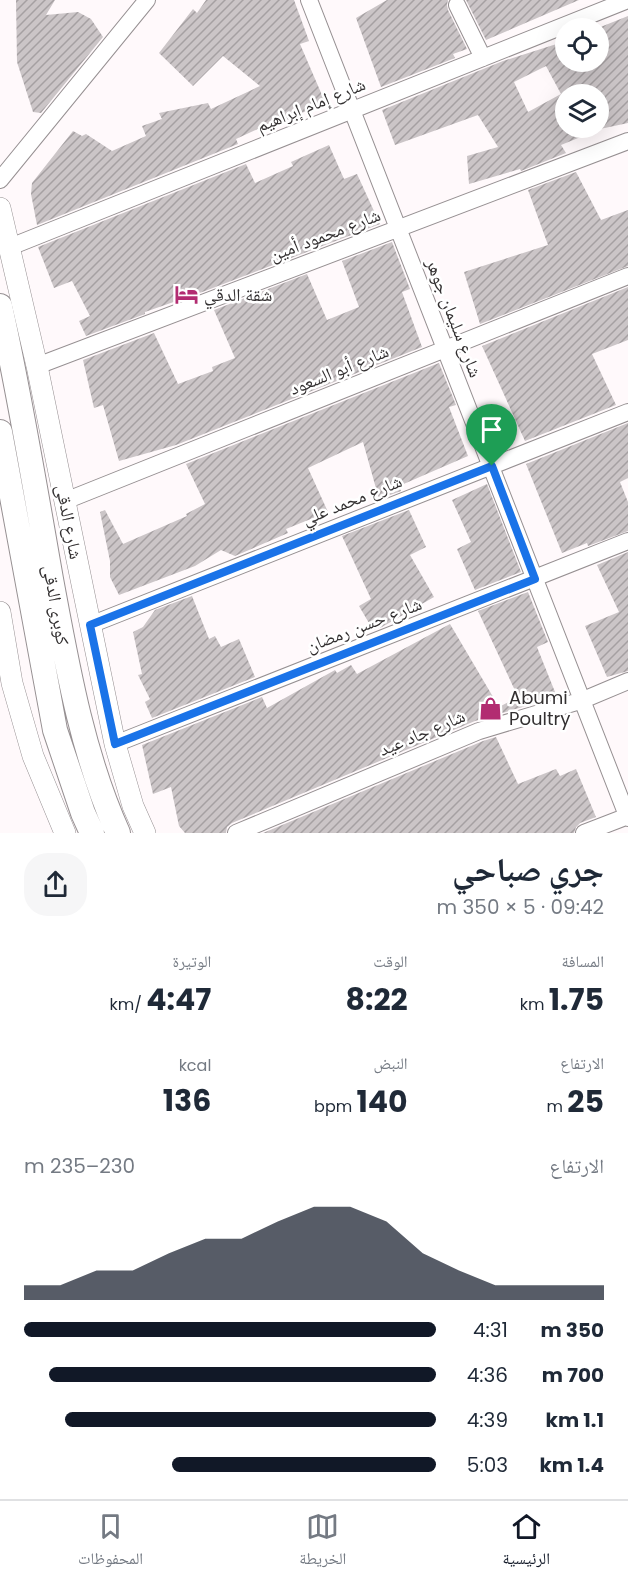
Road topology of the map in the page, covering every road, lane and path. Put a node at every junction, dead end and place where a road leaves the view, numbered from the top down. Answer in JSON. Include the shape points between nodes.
{"nodes":[{"id":1,"x":147,"y":0,"type":"edge"},
{"id":2,"x":309,"y":0,"type":"edge"},
{"id":3,"x":628,"y":0,"type":"edge"},
{"id":4,"x":457,"y":5,"type":"dead end"},
{"id":5,"x":483,"y":58,"type":"junction"},
{"id":6,"x":352,"y":110,"type":"junction"},
{"id":7,"x":628,"y":141,"type":"edge"},
{"id":8,"x":0,"y":180,"type":"edge"},
{"id":9,"x":0,"y":208,"type":"edge"},
{"id":10,"x":398,"y":228,"type":"junction"},
{"id":11,"x":10,"y":247,"type":"junction"},
{"id":12,"x":628,"y":276,"type":"edge"},
{"id":13,"x":0,"y":306,"type":"edge"},
{"id":14,"x":445,"y":349,"type":"junction"},
{"id":15,"x":26,"y":368,"type":"junction"},
{"id":16,"x":628,"y":412,"type":"edge"},
{"id":17,"x":0,"y":432,"type":"edge"},
{"id":18,"x":492,"y":466,"type":"junction"},
{"id":19,"x":65,"y":501,"type":"junction"},
{"id":20,"x":628,"y":541,"type":"edge"},
{"id":21,"x":535,"y":579,"type":"junction"},
{"id":22,"x":0,"y":612,"type":"edge"},
{"id":23,"x":90,"y":625,"type":"junction"},
{"id":24,"x":6,"y":675,"type":"edge"},
{"id":25,"x":628,"y":681,"type":"edge"},
{"id":26,"x":583,"y":700,"type":"junction"},
{"id":27,"x":115,"y":744,"type":"junction"},
{"id":28,"x":628,"y":816,"type":"edge"},
{"id":29,"x":65,"y":833,"type":"edge"},
{"id":30,"x":92,"y":833,"type":"edge"},
{"id":31,"x":118,"y":833,"type":"edge"},
{"id":32,"x":145,"y":833,"type":"edge"},
{"id":33,"x":236,"y":833,"type":"edge"},
{"id":34,"x":584,"y":833,"type":"edge"}],
"edges":[{"from":1,"to":8,"type":"street"},
{"from":2,"to":6,"type":"street","name":"شارع سليمان جوهر"},
{"from":3,"to":5,"type":"street","name":"شارع إمام إبراهيم"},
{"from":4,"to":5,"type":"street"},
{"from":5,"to":6,"type":"street","name":"شارع إمام إبراهيم"},
{"from":6,"to":10,"type":"street","name":"شارع سليمان جوهر"},
{"from":6,"to":11,"type":"street","name":"شارع إمام إبراهيم"},
{"from":7,"to":10,"type":"street","name":"شارع محمود أمين"},
{"from":9,"to":11,"type":"street","name":"شارع الدقى"},
{"from":10,"to":14,"type":"street","name":"شارع سليمان جوهر"},
{"from":10,"to":15,"type":"street","name":"شارع محمود أمين"},
{"from":11,"to":15,"type":"street","name":"شارع الدقى"},
{"from":12,"to":14,"type":"street","name":"شارع أبو السعود"},
{"from":13,"to":15,"type":"main road","name":"شارع الدقى"},
{"from":14,"to":18,"type":"street","name":"شارع سليمان جوهر"},
{"from":14,"to":19,"type":"street","name":"شارع أبو السعود"},
{"from":15,"to":19,"type":"street","name":"شارع الدقى"},
{"from":15,"to":31,"type":"main road","name":"كوبرى الدقى","via":[[66,663],[85,741]]},
{"from":16,"to":18,"type":"street","name":"شارع محمد علي"},
{"from":17,"to":30,"type":"main road","name":"كوبرى الدقى","via":[[55,730]]},
{"from":18,"to":21,"type":"street","name":"شارع سليمان جوهر"},
{"from":18,"to":23,"type":"street","name":"شارع محمد علي"},
{"from":19,"to":23,"type":"street","name":"شارع الدقى"},
{"from":20,"to":21,"type":"street","name":"شارع حسن رمضان"},
{"from":21,"to":26,"type":"street","name":"شارع سليمان جوهر"},
{"from":21,"to":27,"type":"street","name":"شارع حسن رمضان"},
{"from":22,"to":24,"type":"street"},
{"from":23,"to":27,"type":"street","name":"شارع الدقى"},
{"from":24,"to":29,"type":"street","via":[[33,756]]},
{"from":25,"to":26,"type":"street","name":"شارع جاد عيد"},
{"from":26,"to":28,"type":"street","name":"شارع سليمان جوهر"},
{"from":26,"to":33,"type":"street","name":"شارع جاد عيد","via":[[479,731]]},
{"from":27,"to":32,"type":"street","name":"شارع الدقى"},
{"from":28,"to":34,"type":"street"}]}
